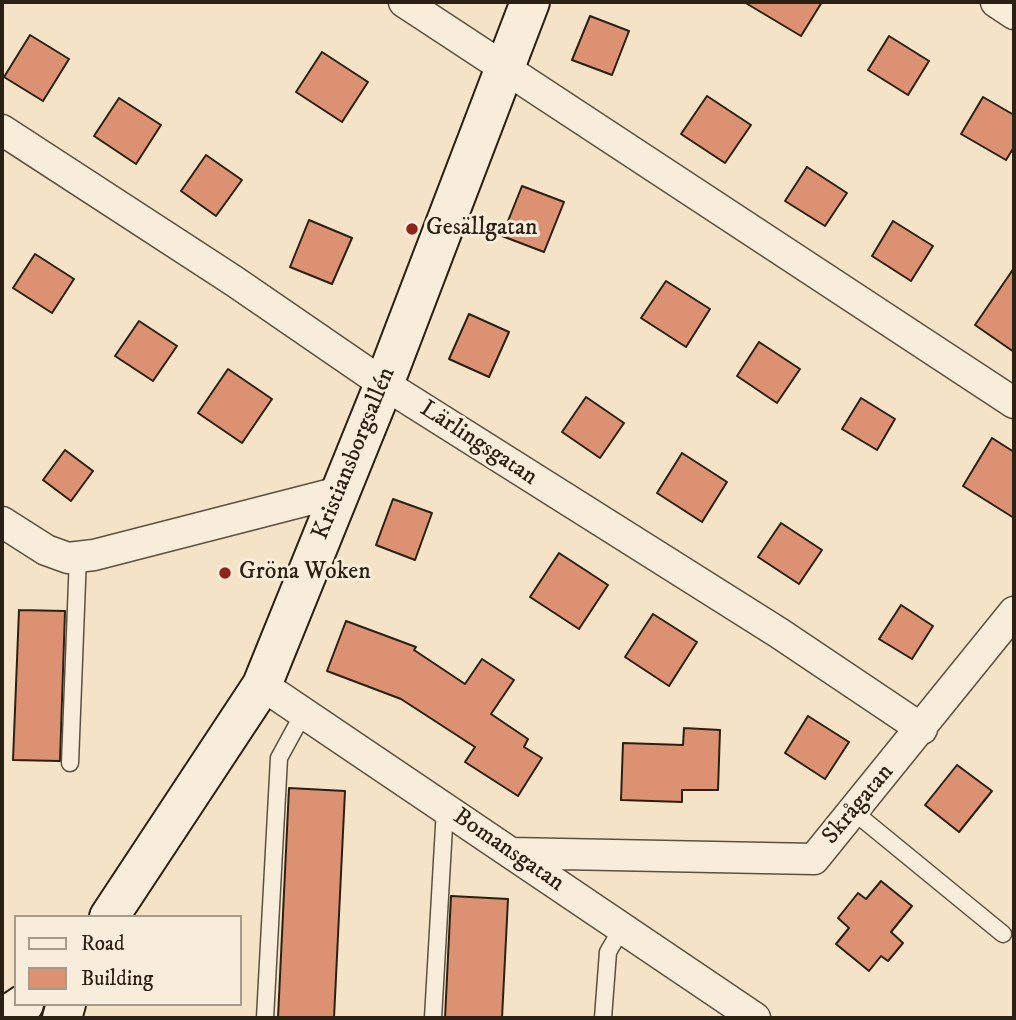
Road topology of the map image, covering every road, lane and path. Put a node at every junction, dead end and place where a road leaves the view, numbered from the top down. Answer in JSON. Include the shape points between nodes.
{"nodes":[{"id":1,"x":404,"y":2,"type":"edge"},
{"id":2,"x":530,"y":2,"type":"edge"},
{"id":3,"x":996,"y":2,"type":"edge"},
{"id":4,"x":1014,"y":14,"type":"edge"},
{"id":5,"x":504,"y":66,"type":"junction"},
{"id":6,"x":2,"y":130,"type":"edge"},
{"id":7,"x":384,"y":384,"type":"junction"},
{"id":8,"x":1014,"y":404,"type":"edge"},
{"id":9,"x":339,"y":492,"type":"junction"},
{"id":10,"x":2,"y":522,"type":"edge"},
{"id":11,"x":78,"y":556,"type":"junction"},
{"id":12,"x":1014,"y":612,"type":"edge"},
{"id":13,"x":262,"y":685,"type":"junction"},
{"id":14,"x":303,"y":714,"type":"junction"},
{"id":15,"x":922,"y":729,"type":"junction"},
{"id":16,"x":70,"y":763,"type":"dead end"},
{"id":17,"x":445,"y":808,"type":"junction"},
{"id":18,"x":854,"y":812,"type":"junction"},
{"id":19,"x":511,"y":853,"type":"junction"},
{"id":20,"x":110,"y":915,"type":"edge"},
{"id":21,"x":622,"y":928,"type":"junction"},
{"id":22,"x":1003,"y":934,"type":"dead end"},
{"id":23,"x":21,"y":1006,"type":"edge"},
{"id":24,"x":729,"y":1009,"type":"edge"},
{"id":25,"x":3,"y":1018,"type":"edge"},
{"id":26,"x":265,"y":1018,"type":"edge"},
{"id":27,"x":433,"y":1018,"type":"edge"},
{"id":28,"x":603,"y":1018,"type":"edge"},
{"id":29,"x":755,"y":1018,"type":"edge"}],
"edges":[{"from":1,"to":5,"type":"street"},
{"from":2,"to":5,"type":"street","name":"Kristiansborgsallén"},
{"from":3,"to":4,"type":"street"},
{"from":5,"to":7,"type":"street","name":"Kristiansborgsallén"},
{"from":5,"to":8,"type":"street"},
{"from":6,"to":7,"type":"street","name":"Lärlingsgatan"},
{"from":7,"to":9,"type":"street","name":"Kristiansborgsallén"},
{"from":7,"to":15,"type":"street","name":"Lärlingsgatan","via":[[779,633]]},
{"from":9,"to":11,"type":"street"},
{"from":9,"to":13,"type":"street","name":"Kristiansborgsallén"},
{"from":10,"to":11,"type":"street","via":[[46,550],[68,558]]},
{"from":11,"to":16,"type":"lane"},
{"from":12,"to":15,"type":"street","name":"Skrågatan"},
{"from":13,"to":14,"type":"street","name":"Bomansgatan"},
{"from":13,"to":20,"type":"street","name":"Kristiansborgsallén"},
{"from":14,"to":17,"type":"street","name":"Bomansgatan"},
{"from":14,"to":26,"type":"lane","via":[[279,758]]},
{"from":15,"to":18,"type":"street","name":"Skrågatan"},
{"from":17,"to":19,"type":"street","name":"Bomansgatan"},
{"from":17,"to":27,"type":"lane"},
{"from":18,"to":19,"type":"street","name":"Skrågatan","via":[[814,859]]},
{"from":18,"to":22,"type":"lane"},
{"from":19,"to":21,"type":"street","name":"Bomansgatan"},
{"from":21,"to":24,"type":"street","name":"Bomansgatan"},
{"from":21,"to":28,"type":"lane","via":[[608,952]]},
{"from":23,"to":25,"type":"street"},
{"from":24,"to":29,"type":"street","name":"Bomansgatan"}]}
